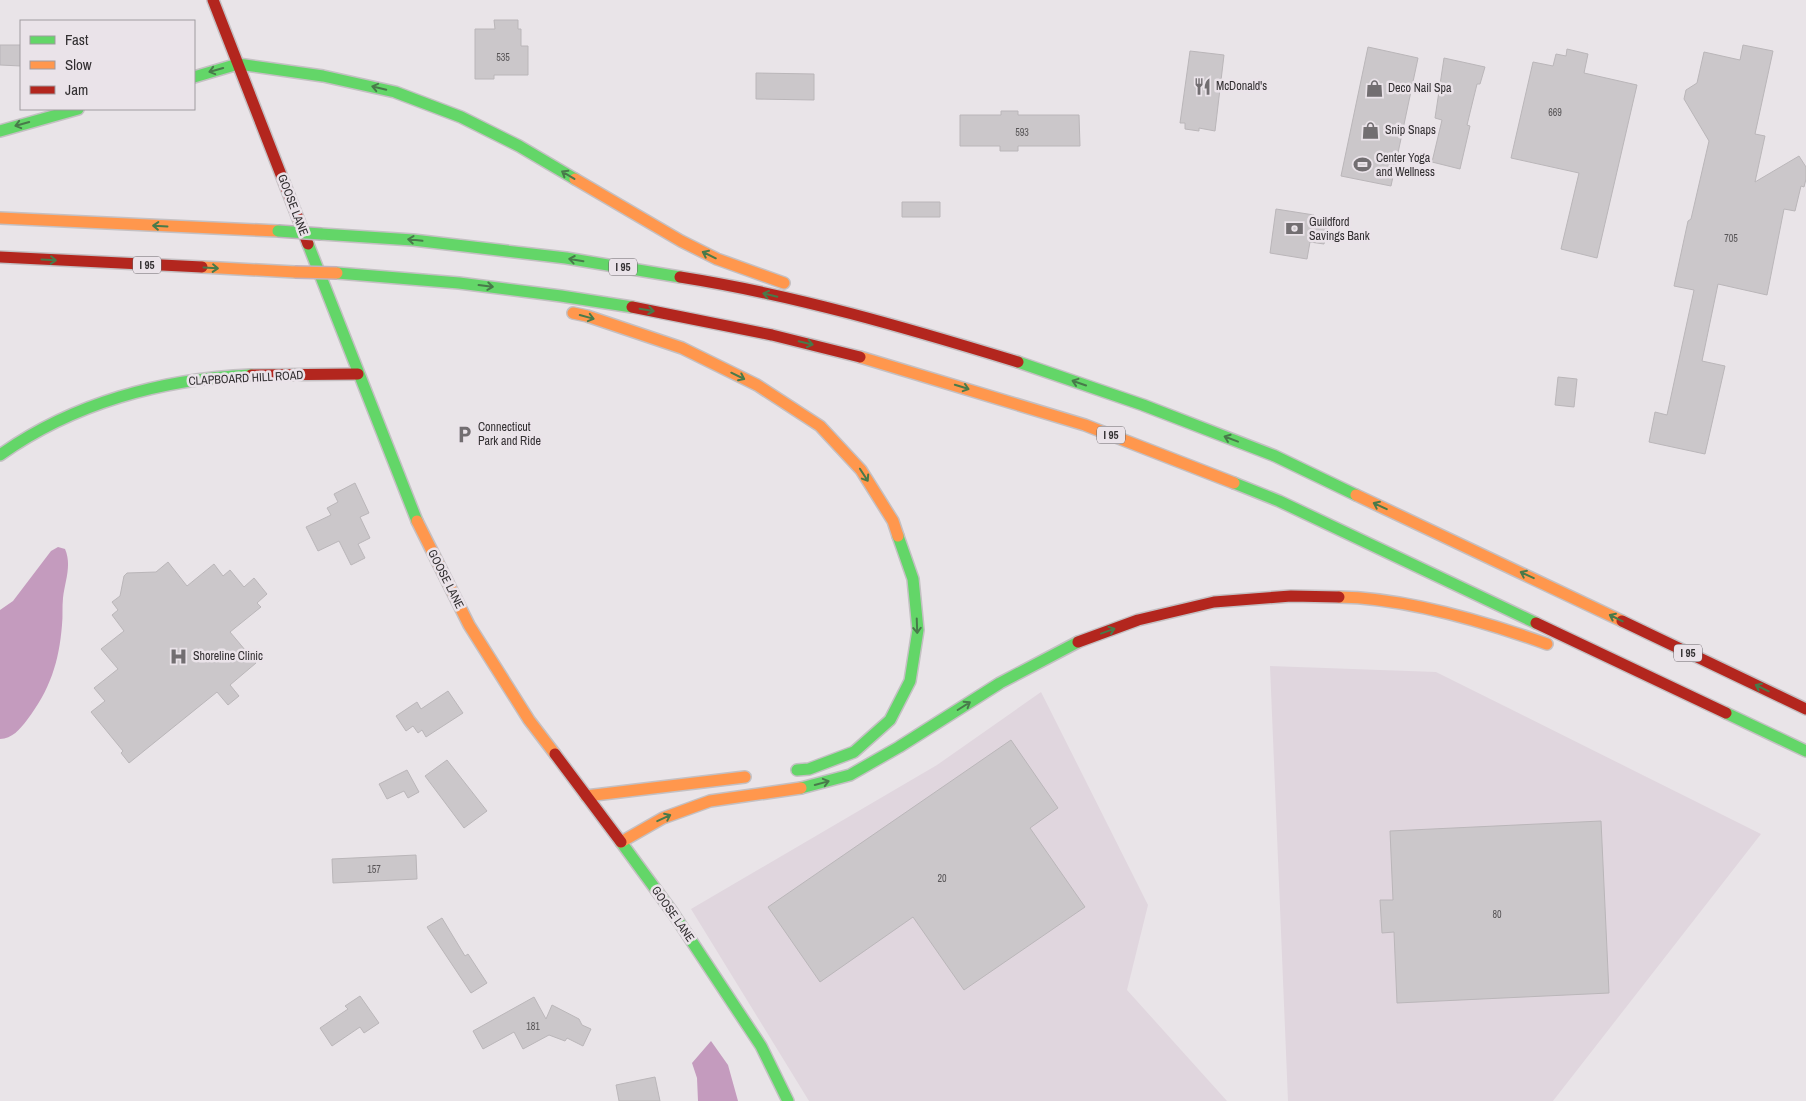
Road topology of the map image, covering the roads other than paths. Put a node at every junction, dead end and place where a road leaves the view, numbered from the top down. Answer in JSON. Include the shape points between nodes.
{"nodes":[{"id":1,"x":213,"y":0,"type":"edge"},
{"id":2,"x":238,"y":64,"type":"junction"},
{"id":3,"x":195,"y":77,"type":"edge"},
{"id":4,"x":74,"y":110,"type":"edge"},
{"id":5,"x":0,"y":130,"type":"edge"},
{"id":6,"x":0,"y":218,"type":"edge"},
{"id":7,"x":0,"y":257,"type":"edge"},
{"id":8,"x":368,"y":275,"type":"junction"},
{"id":9,"x":501,"y":300,"type":"dead end"},
{"id":10,"x":559,"y":310,"type":"dead end"},
{"id":11,"x":919,"y":332,"type":"junction"},
{"id":12,"x":358,"y":374,"type":"junction"},
{"id":13,"x":0,"y":455,"type":"edge"},
{"id":14,"x":1555,"y":648,"type":"dead end"},
{"id":15,"x":1591,"y":661,"type":"dead end"},
{"id":16,"x":1806,"y":709,"type":"edge"},
{"id":17,"x":1743,"y":720,"type":"junction"},
{"id":18,"x":1806,"y":750,"type":"edge"},
{"id":19,"x":790,"y":771,"type":"dead end"},
{"id":20,"x":760,"y":775,"type":"dead end"},
{"id":21,"x":586,"y":796,"type":"junction"},
{"id":22,"x":621,"y":842,"type":"junction"},
{"id":23,"x":788,"y":1101,"type":"edge"}],
"edges":[{"from":1,"to":2,"type":"main road","name":"GOOSE LANE"},
{"from":2,"to":3,"type":"main road","one_way":true},
{"from":11,"to":2,"type":"main road","one_way":true,"via":[[717,259],[519,146],[425,103],[359,83]]},
{"from":2,"to":12,"type":"main road","name":"GOOSE LANE"},
{"from":4,"to":5,"type":"main road","one_way":true},
{"from":11,"to":6,"type":"main road","number":"I 95","one_way":true,"bridge":true,"via":[[708,281],[566,258],[413,240]]},
{"from":7,"to":8,"type":"main road","number":"I 95","one_way":true,"bridge":true},
{"from":8,"to":9,"type":"main road"},
{"from":8,"to":17,"type":"main road","number":"I 95","one_way":true,"via":[[561,296],[772,335],[868,359],[1084,424],[1279,501]]},
{"from":10,"to":19,"type":"main road","one_way":true,"via":[[587,316],[682,348],[757,385],[820,426],[861,470],[893,521],[913,579],[918,630],[910,681],[890,720],[854,752],[809,769]]},
{"from":16,"to":11,"type":"main road","number":"I 95","one_way":true,"via":[[1275,456],[1143,405]]},
{"from":12,"to":13,"type":"main road","name":"CLAPBOARD HILL ROAD","via":[[235,376],[157,387],[77,412]]},
{"from":12,"to":21,"type":"main road","name":"GOOSE LANE","via":[[414,515],[469,625],[529,720]]},
{"from":22,"to":14,"type":"main road","one_way":true,"via":[[663,818],[710,800],[803,788],[850,775],[1000,683],[1071,645],[1138,620],[1214,602],[1291,596],[1354,597],[1430,608]]},
{"from":15,"to":17,"type":"main road"},
{"from":17,"to":18,"type":"main road","number":"I 95"},
{"from":20,"to":21,"type":"main road"},
{"from":21,"to":22,"type":"main road","name":"GOOSE LANE"},
{"from":22,"to":23,"type":"main road","name":"GOOSE LANE","via":[[673,913],[761,1046]]}]}
